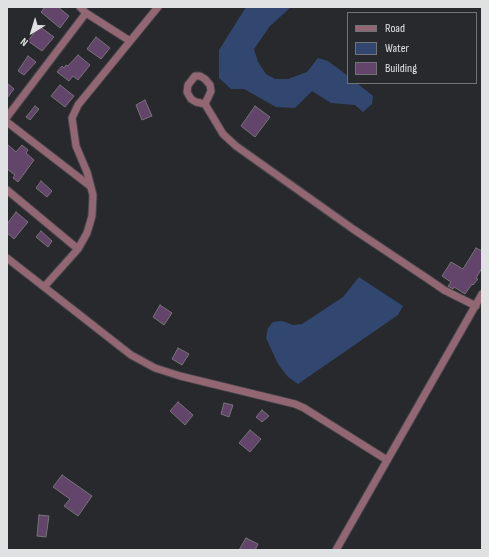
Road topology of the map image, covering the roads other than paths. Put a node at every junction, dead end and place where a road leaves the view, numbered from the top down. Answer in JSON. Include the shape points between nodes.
{"nodes":[{"id":1,"x":80,"y":7,"type":"edge"},
{"id":2,"x":158,"y":7,"type":"edge"},
{"id":3,"x":86,"y":13,"type":"junction"},
{"id":4,"x":130,"y":41,"type":"junction"},
{"id":5,"x":205,"y":104,"type":"dead end"},
{"id":6,"x":7,"y":117,"type":"edge"},
{"id":7,"x":7,"y":122,"type":"edge"},
{"id":8,"x":91,"y":186,"type":"junction"},
{"id":9,"x":7,"y":190,"type":"edge"},
{"id":10,"x":78,"y":249,"type":"junction"},
{"id":11,"x":7,"y":258,"type":"edge"},
{"id":12,"x":44,"y":286,"type":"junction"},
{"id":13,"x":482,"y":294,"type":"edge"},
{"id":14,"x":476,"y":306,"type":"junction"},
{"id":15,"x":387,"y":460,"type":"junction"},
{"id":16,"x":336,"y":550,"type":"edge"}],
"edges":[{"from":1,"to":3,"type":"street"},
{"from":2,"to":4,"type":"street"},
{"from":3,"to":4,"type":"street"},
{"from":3,"to":6,"type":"street"},
{"from":4,"to":8,"type":"street","via":[[78,105],[72,118],[76,146]]},
{"from":5,"to":14,"type":"street","via":[[223,134],[236,146],[444,290]]},
{"from":7,"to":8,"type":"street"},
{"from":8,"to":10,"type":"street","via":[[92,216],[87,233]]},
{"from":9,"to":10,"type":"street"},
{"from":10,"to":12,"type":"street"},
{"from":11,"to":12,"type":"street"},
{"from":12,"to":15,"type":"street","via":[[131,355],[155,368],[295,404]]},
{"from":13,"to":14,"type":"street"},
{"from":14,"to":15,"type":"street"},
{"from":15,"to":16,"type":"street"}]}
